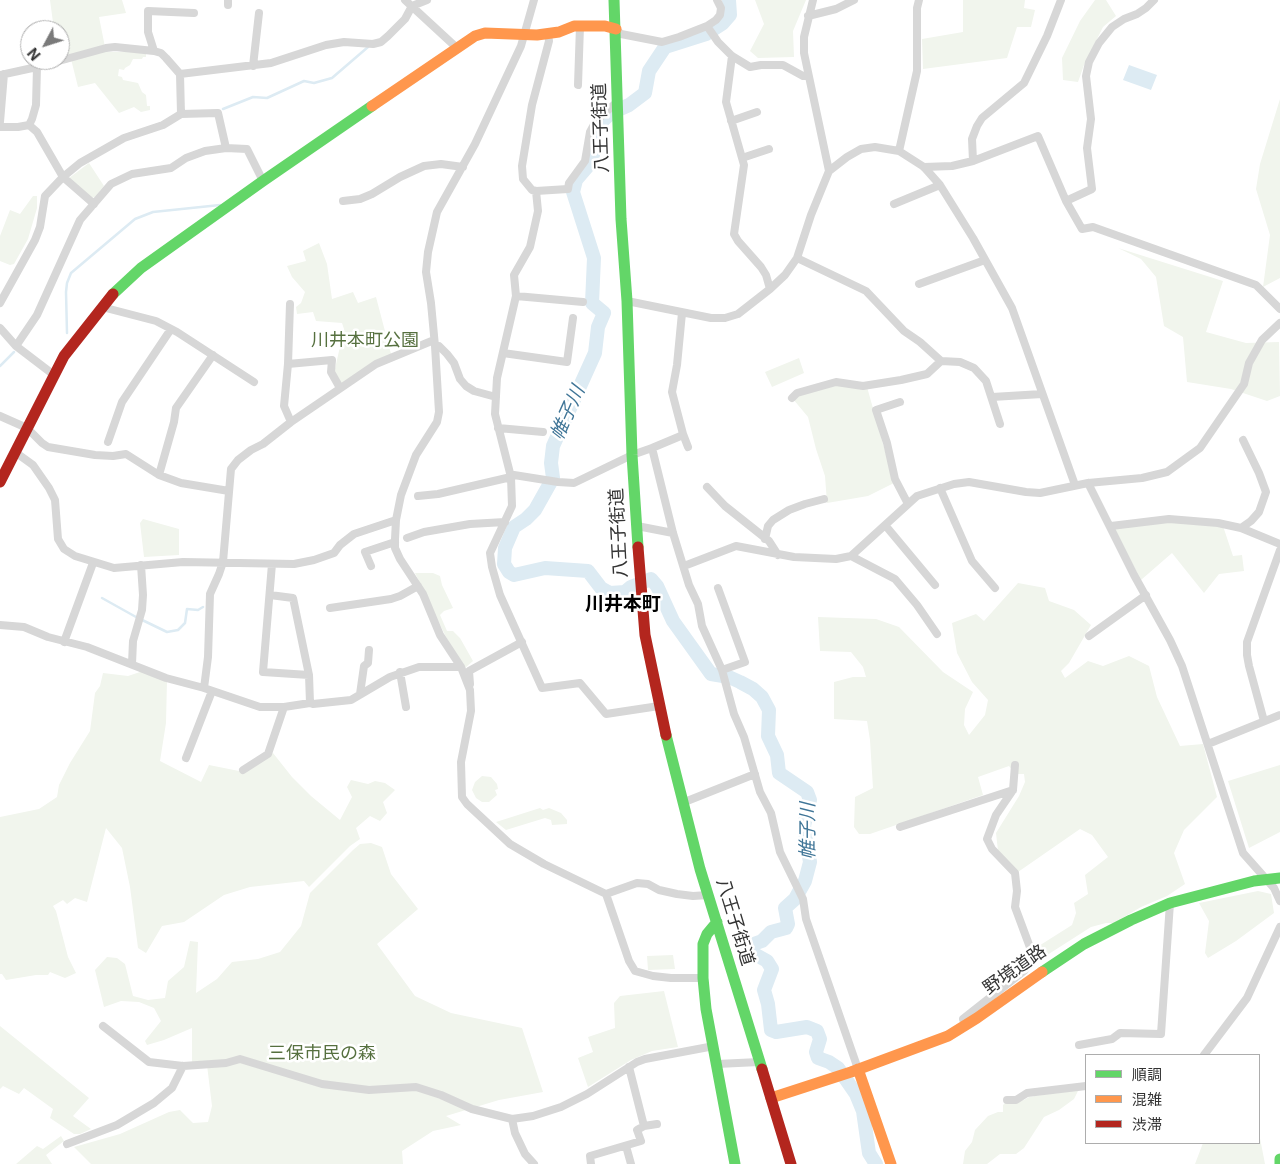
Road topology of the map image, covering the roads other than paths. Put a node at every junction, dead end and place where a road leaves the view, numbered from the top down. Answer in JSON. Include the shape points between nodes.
{"nodes":[{"id":1,"x":405,"y":0,"type":"edge"},
{"id":2,"x":427,"y":0,"type":"edge"},
{"id":3,"x":534,"y":0,"type":"edge"},
{"id":4,"x":614,"y":0,"type":"edge"},
{"id":5,"x":717,"y":0,"type":"edge"},
{"id":6,"x":813,"y":0,"type":"edge"},
{"id":7,"x":854,"y":0,"type":"edge"},
{"id":8,"x":919,"y":0,"type":"edge"},
{"id":9,"x":1061,"y":0,"type":"edge"},
{"id":10,"x":1154,"y":0,"type":"edge"},
{"id":11,"x":412,"y":6,"type":"junction"},
{"id":12,"x":194,"y":13,"type":"dead end"},
{"id":13,"x":259,"y":13,"type":"dead end"},
{"id":14,"x":808,"y":16,"type":"junction"},
{"id":15,"x":580,"y":26,"type":"junction"},
{"id":16,"x":616,"y":29,"type":"junction"},
{"id":17,"x":710,"y":30,"type":"junction"},
{"id":18,"x":525,"y":34,"type":"junction"},
{"id":19,"x":548,"y":34,"type":"junction"},
{"id":20,"x":457,"y":48,"type":"junction"},
{"id":21,"x":154,"y":51,"type":"junction"},
{"id":22,"x":732,"y":56,"type":"junction"},
{"id":23,"x":70,"y":58,"type":"edge"},
{"id":24,"x":252,"y":66,"type":"junction"},
{"id":25,"x":24,"y":70,"type":"edge"},
{"id":26,"x":37,"y":70,"type":"edge"},
{"id":27,"x":180,"y":74,"type":"junction"},
{"id":28,"x":2,"y":75,"type":"edge"},
{"id":29,"x":808,"y":75,"type":"junction"},
{"id":30,"x":578,"y":85,"type":"dead end"},
{"id":31,"x":618,"y":108,"type":"junction"},
{"id":32,"x":757,"y":112,"type":"dead end"},
{"id":33,"x":181,"y":114,"type":"junction"},
{"id":34,"x":731,"y":121,"type":"junction"},
{"id":35,"x":0,"y":122,"type":"edge"},
{"id":36,"x":29,"y":125,"type":"junction"},
{"id":37,"x":0,"y":127,"type":"edge"},
{"id":38,"x":226,"y":148,"type":"junction"},
{"id":39,"x":769,"y":149,"type":"dead end"},
{"id":40,"x":899,"y":151,"type":"junction"},
{"id":41,"x":742,"y":158,"type":"junction"},
{"id":42,"x":973,"y":161,"type":"junction"},
{"id":43,"x":463,"y":167,"type":"junction"},
{"id":44,"x":924,"y":167,"type":"junction"},
{"id":45,"x":829,"y":171,"type":"junction"},
{"id":46,"x":63,"y":177,"type":"junction"},
{"id":47,"x":263,"y":181,"type":"junction"},
{"id":48,"x":940,"y":185,"type":"junction"},
{"id":49,"x":536,"y":190,"type":"junction"},
{"id":50,"x":342,"y":201,"type":"dead end"},
{"id":51,"x":1066,"y":201,"type":"junction"},
{"id":52,"x":94,"y":204,"type":"junction"},
{"id":53,"x":894,"y":204,"type":"dead end"},
{"id":54,"x":797,"y":258,"type":"junction"},
{"id":55,"x":985,"y":260,"type":"junction"},
{"id":56,"x":919,"y":284,"type":"dead end"},
{"id":57,"x":770,"y":289,"type":"junction"},
{"id":58,"x":516,"y":296,"type":"junction"},
{"id":59,"x":627,"y":301,"type":"junction"},
{"id":60,"x":583,"y":302,"type":"dead end"},
{"id":61,"x":0,"y":303,"type":"edge"},
{"id":62,"x":290,"y":304,"type":"dead end"},
{"id":63,"x":102,"y":307,"type":"junction"},
{"id":64,"x":1280,"y":310,"type":"edge"},
{"id":65,"x":682,"y":312,"type":"junction"},
{"id":66,"x":573,"y":318,"type":"dead end"},
{"id":67,"x":1280,"y":323,"type":"edge"},
{"id":68,"x":0,"y":328,"type":"edge"},
{"id":69,"x":171,"y":329,"type":"junction"},
{"id":70,"x":434,"y":343,"type":"junction"},
{"id":71,"x":16,"y":346,"type":"junction"},
{"id":72,"x":503,"y":353,"type":"junction"},
{"id":73,"x":213,"y":355,"type":"junction"},
{"id":74,"x":941,"y":361,"type":"junction"},
{"id":75,"x":288,"y":364,"type":"junction"},
{"id":76,"x":54,"y":375,"type":"junction"},
{"id":77,"x":254,"y":382,"type":"dead end"},
{"id":78,"x":340,"y":388,"type":"junction"},
{"id":79,"x":1042,"y":394,"type":"junction"},
{"id":80,"x":496,"y":397,"type":"junction"},
{"id":81,"x":992,"y":397,"type":"junction"},
{"id":82,"x":792,"y":398,"type":"dead end"},
{"id":83,"x":900,"y":402,"type":"dead end"},
{"id":84,"x":0,"y":416,"type":"edge"},
{"id":85,"x":291,"y":422,"type":"junction"},
{"id":86,"x":1000,"y":424,"type":"dead end"},
{"id":87,"x":27,"y":428,"type":"junction"},
{"id":88,"x":498,"y":428,"type":"junction"},
{"id":89,"x":543,"y":432,"type":"dead end"},
{"id":90,"x":684,"y":434,"type":"junction"},
{"id":91,"x":1243,"y":440,"type":"dead end"},
{"id":92,"x":108,"y":442,"type":"dead end"},
{"id":93,"x":688,"y":447,"type":"dead end"},
{"id":94,"x":652,"y":448,"type":"junction"},
{"id":95,"x":15,"y":452,"type":"junction"},
{"id":96,"x":632,"y":455,"type":"junction"},
{"id":97,"x":160,"y":475,"type":"junction"},
{"id":98,"x":512,"y":477,"type":"junction"},
{"id":99,"x":0,"y":482,"type":"edge"},
{"id":100,"x":1088,"y":483,"type":"junction"},
{"id":101,"x":1075,"y":485,"type":"junction"},
{"id":102,"x":707,"y":487,"type":"dead end"},
{"id":103,"x":940,"y":488,"type":"junction"},
{"id":104,"x":229,"y":491,"type":"junction"},
{"id":105,"x":418,"y":496,"type":"dead end"},
{"id":106,"x":824,"y":499,"type":"dead end"},
{"id":107,"x":908,"y":504,"type":"junction"},
{"id":108,"x":396,"y":520,"type":"junction"},
{"id":109,"x":505,"y":522,"type":"junction"},
{"id":110,"x":885,"y":525,"type":"junction"},
{"id":111,"x":636,"y":526,"type":"junction"},
{"id":112,"x":1111,"y":526,"type":"junction"},
{"id":113,"x":1241,"y":528,"type":"junction"},
{"id":114,"x":673,"y":532,"type":"junction"},
{"id":115,"x":407,"y":538,"type":"dead end"},
{"id":116,"x":765,"y":539,"type":"junction"},
{"id":117,"x":395,"y":542,"type":"junction"},
{"id":118,"x":1280,"y":544,"type":"edge"},
{"id":119,"x":1280,"y":550,"type":"edge"},
{"id":120,"x":778,"y":555,"type":"junction"},
{"id":121,"x":851,"y":556,"type":"junction"},
{"id":122,"x":223,"y":562,"type":"junction"},
{"id":123,"x":93,"y":563,"type":"junction"},
{"id":124,"x":272,"y":564,"type":"junction"},
{"id":125,"x":141,"y":566,"type":"junction"},
{"id":126,"x":371,"y":566,"type":"dead end"},
{"id":127,"x":684,"y":566,"type":"junction"},
{"id":128,"x":935,"y":585,"type":"dead end"},
{"id":129,"x":418,"y":586,"type":"junction"},
{"id":130,"x":718,"y":588,"type":"dead end"},
{"id":131,"x":995,"y":588,"type":"dead end"},
{"id":132,"x":270,"y":595,"type":"junction"},
{"id":133,"x":1146,"y":595,"type":"junction"},
{"id":134,"x":330,"y":608,"type":"dead end"},
{"id":135,"x":0,"y":625,"type":"edge"},
{"id":136,"x":937,"y":634,"type":"dead end"},
{"id":137,"x":1089,"y":636,"type":"dead end"},
{"id":138,"x":64,"y":642,"type":"junction"},
{"id":139,"x":522,"y":642,"type":"junction"},
{"id":140,"x":369,"y":650,"type":"dead end"},
{"id":141,"x":132,"y":664,"type":"junction"},
{"id":142,"x":461,"y":667,"type":"junction"},
{"id":143,"x":722,"y":670,"type":"junction"},
{"id":144,"x":400,"y":672,"type":"junction"},
{"id":145,"x":309,"y":675,"type":"junction"},
{"id":146,"x":468,"y":686,"type":"junction"},
{"id":147,"x":208,"y":690,"type":"junction"},
{"id":148,"x":360,"y":694,"type":"junction"},
{"id":149,"x":310,"y":703,"type":"junction"},
{"id":150,"x":659,"y":706,"type":"junction"},
{"id":151,"x":284,"y":707,"type":"junction"},
{"id":152,"x":406,"y":707,"type":"dead end"},
{"id":153,"x":1280,"y":714,"type":"edge"},
{"id":154,"x":1264,"y":721,"type":"junction"},
{"id":155,"x":1208,"y":744,"type":"junction"},
{"id":156,"x":186,"y":758,"type":"dead end"},
{"id":157,"x":1015,"y":765,"type":"dead end"},
{"id":158,"x":243,"y":770,"type":"dead end"},
{"id":159,"x":755,"y":774,"type":"junction"},
{"id":160,"x":1012,"y":790,"type":"junction"},
{"id":161,"x":682,"y":803,"type":"junction"},
{"id":162,"x":900,"y":827,"type":"dead end"},
{"id":163,"x":1280,"y":878,"type":"edge"},
{"id":164,"x":1267,"y":880,"type":"junction"},
{"id":165,"x":606,"y":894,"type":"junction"},
{"id":166,"x":708,"y":895,"type":"junction"},
{"id":167,"x":1280,"y":901,"type":"edge"},
{"id":168,"x":1170,"y":903,"type":"junction"},
{"id":169,"x":717,"y":922,"type":"junction"},
{"id":170,"x":1280,"y":927,"type":"edge"},
{"id":171,"x":703,"y":978,"type":"junction"},
{"id":172,"x":103,"y":1026,"type":"dead end"},
{"id":173,"x":965,"y":1026,"type":"junction"},
{"id":174,"x":1080,"y":1044,"type":"dead end"},
{"id":175,"x":714,"y":1046,"type":"junction"},
{"id":176,"x":1205,"y":1054,"type":"edge"},
{"id":177,"x":758,"y":1062,"type":"junction"},
{"id":178,"x":717,"y":1064,"type":"junction"},
{"id":179,"x":184,"y":1066,"type":"junction"},
{"id":180,"x":630,"y":1067,"type":"junction"},
{"id":181,"x":854,"y":1071,"type":"junction"},
{"id":182,"x":1085,"y":1086,"type":"edge"},
{"id":183,"x":771,"y":1098,"type":"junction"},
{"id":184,"x":1007,"y":1100,"type":"dead end"},
{"id":185,"x":512,"y":1118,"type":"junction"},
{"id":186,"x":657,"y":1124,"type":"dead end"},
{"id":187,"x":644,"y":1126,"type":"junction"},
{"id":188,"x":67,"y":1144,"type":"dead end"},
{"id":189,"x":626,"y":1146,"type":"junction"},
{"id":190,"x":1280,"y":1159,"type":"edge"},
{"id":191,"x":534,"y":1164,"type":"edge"},
{"id":192,"x":592,"y":1164,"type":"edge"},
{"id":193,"x":631,"y":1164,"type":"edge"},
{"id":194,"x":735,"y":1164,"type":"edge"},
{"id":195,"x":791,"y":1164,"type":"edge"},
{"id":196,"x":891,"y":1164,"type":"edge"},
{"id":197,"x":1280,"y":1164,"type":"edge"}],
"edges":[{"from":1,"to":11,"type":"street"},
{"from":2,"to":11,"type":"street"},
{"from":3,"to":18,"type":"street"},
{"from":4,"to":16,"type":"main road","name":"八王子街道"},
{"from":5,"to":17,"type":"street","via":[[720,15]]},
{"from":6,"to":14,"type":"street"},
{"from":7,"to":14,"type":"street","via":[[836,9]]},
{"from":8,"to":40,"type":"street","via":[[917,71]]},
{"from":9,"to":42,"type":"street","via":[[1024,83],[977,126],[972,139]]},
{"from":10,"to":51,"type":"street","via":[[1112,27],[1090,62],[1086,76],[1091,120],[1087,148],[1092,189]]},
{"from":11,"to":20,"type":"street"},
{"from":11,"to":24,"type":"street","via":[[405,19],[380,42],[326,45]]},
{"from":12,"to":21,"type":"street","via":[[148,11],[148,32]]},
{"from":13,"to":24,"type":"street"},
{"from":14,"to":29,"type":"street","via":[[804,53]]},
{"from":15,"to":16,"type":"main road"},
{"from":15,"to":19,"type":"main road"},
{"from":15,"to":30,"type":"street"},
{"from":16,"to":17,"type":"street","via":[[621,34],[662,42]]},
{"from":16,"to":31,"type":"main road","name":"八王子街道"},
{"from":17,"to":22,"type":"street"},
{"from":18,"to":19,"type":"main road"},
{"from":18,"to":20,"type":"main road","via":[[475,36]]},
{"from":18,"to":43,"type":"street"},
{"from":19,"to":49,"type":"street","via":[[522,166],[523,179],[532,190]]},
{"from":20,"to":47,"type":"main road"},
{"from":21,"to":23,"type":"street","via":[[115,47]]},
{"from":21,"to":27,"type":"street","via":[[161,53]]},
{"from":22,"to":29,"type":"street","via":[[750,67],[783,65],[803,76]]},
{"from":22,"to":34,"type":"street","via":[[726,102]]},
{"from":24,"to":27,"type":"street"},
{"from":25,"to":28,"type":"street"},
{"from":26,"to":36,"type":"street","via":[[36,104]]},
{"from":27,"to":33,"type":"street"},
{"from":28,"to":35,"type":"street"},
{"from":29,"to":45,"type":"street"},
{"from":31,"to":49,"type":"street","via":[[596,121],[590,132],[585,160],[568,188]]},
{"from":31,"to":59,"type":"main road","name":"八王子街道"},
{"from":32,"to":34,"type":"street"},
{"from":33,"to":38,"type":"street","via":[[218,113]]},
{"from":33,"to":46,"type":"street","via":[[163,125],[107,147]]},
{"from":34,"to":41,"type":"street"},
{"from":36,"to":37,"type":"street"},
{"from":36,"to":46,"type":"street","via":[[37,132]]},
{"from":38,"to":47,"type":"street","via":[[247,149]]},
{"from":38,"to":52,"type":"street","via":[[205,151],[171,168],[132,174],[111,184]]},
{"from":39,"to":41,"type":"street"},
{"from":40,"to":44,"type":"street"},
{"from":40,"to":45,"type":"street","via":[[875,147],[861,149]]},
{"from":41,"to":57,"type":"street","via":[[744,176],[734,234],[761,267]]},
{"from":42,"to":44,"type":"street"},
{"from":42,"to":51,"type":"street","via":[[1038,136]]},
{"from":43,"to":50,"type":"street","via":[[424,166],[372,194]]},
{"from":43,"to":70,"type":"street","via":[[437,212],[428,252],[426,272]]},
{"from":44,"to":48,"type":"street"},
{"from":45,"to":54,"type":"street"},
{"from":46,"to":52,"type":"street"},
{"from":46,"to":61,"type":"street","via":[[45,196],[35,240]]},
{"from":47,"to":63,"type":"main road","via":[[141,268]]},
{"from":48,"to":53,"type":"street"},
{"from":48,"to":55,"type":"street"},
{"from":49,"to":58,"type":"street","via":[[538,210],[535,229],[530,246],[514,275]]},
{"from":51,"to":64,"type":"street","via":[[1082,229],[1094,227],[1256,285]]},
{"from":52,"to":71,"type":"street","via":[[80,220],[38,315]]},
{"from":54,"to":57,"type":"street"},
{"from":54,"to":74,"type":"street","via":[[866,292],[898,325]]},
{"from":55,"to":56,"type":"street"},
{"from":55,"to":79,"type":"street","via":[[1012,308]]},
{"from":57,"to":65,"type":"street","via":[[738,314],[725,318]]},
{"from":58,"to":60,"type":"street"},
{"from":58,"to":72,"type":"street"},
{"from":59,"to":65,"type":"street"},
{"from":59,"to":96,"type":"main road","name":"八王子街道"},
{"from":62,"to":75,"type":"street"},
{"from":63,"to":69,"type":"street","via":[[156,321]]},
{"from":63,"to":76,"type":"main road","via":[[64,356]]},
{"from":65,"to":90,"type":"street","via":[[672,392]]},
{"from":66,"to":72,"type":"street","via":[[567,362]]},
{"from":67,"to":100,"type":"street","via":[[1262,340],[1249,363],[1244,384],[1200,448],[1167,472]]},
{"from":68,"to":71,"type":"street"},
{"from":69,"to":73,"type":"street"},
{"from":69,"to":92,"type":"street","via":[[122,402]]},
{"from":70,"to":78,"type":"street","via":[[376,364]]},
{"from":70,"to":80,"type":"street","via":[[454,363],[466,386]]},
{"from":70,"to":108,"type":"street","via":[[437,422],[416,455],[400,495]]},
{"from":71,"to":76,"type":"street"},
{"from":72,"to":80,"type":"street"},
{"from":73,"to":77,"type":"street"},
{"from":73,"to":97,"type":"street","via":[[176,408]]},
{"from":74,"to":81,"type":"street","via":[[960,362],[974,368],[986,381]]},
{"from":74,"to":82,"type":"street","via":[[927,374],[862,386],[836,382],[797,393]]},
{"from":75,"to":78,"type":"street","via":[[332,360],[331,372]]},
{"from":75,"to":85,"type":"street","via":[[284,406]]},
{"from":76,"to":87,"type":"main road"},
{"from":78,"to":85,"type":"street"},
{"from":79,"to":81,"type":"street"},
{"from":79,"to":101,"type":"street"},
{"from":80,"to":88,"type":"street"},
{"from":81,"to":86,"type":"street"},
{"from":83,"to":107,"type":"street","via":[[876,410],[895,480]]},
{"from":84,"to":87,"type":"street"},
{"from":85,"to":104,"type":"street","via":[[238,460],[230,469]]},
{"from":87,"to":95,"type":"main road"},
{"from":87,"to":97,"type":"street","via":[[48,447],[95,455],[126,454]]},
{"from":88,"to":89,"type":"street"},
{"from":88,"to":98,"type":"street"},
{"from":90,"to":93,"type":"street"},
{"from":90,"to":94,"type":"street"},
{"from":91,"to":113,"type":"street","via":[[1266,492],[1259,512]]},
{"from":94,"to":96,"type":"street"},
{"from":94,"to":114,"type":"street"},
{"from":95,"to":99,"type":"main road"},
{"from":95,"to":123,"type":"street","via":[[33,465],[49,488],[54,500],[58,538],[64,549]]},
{"from":96,"to":98,"type":"street","via":[[574,483]]},
{"from":96,"to":111,"type":"main road","name":"八王子街道"},
{"from":97,"to":104,"type":"street","via":[[181,483]]},
{"from":98,"to":105,"type":"street"},
{"from":98,"to":109,"type":"street","via":[[512,506]]},
{"from":100,"to":101,"type":"street"},
{"from":100,"to":112,"type":"street"},
{"from":101,"to":103,"type":"street","via":[[1040,493],[968,482]]},
{"from":102,"to":116,"type":"street"},
{"from":103,"to":107,"type":"street","via":[[917,496]]},
{"from":103,"to":131,"type":"street","via":[[972,561]]},
{"from":104,"to":122,"type":"street"},
{"from":106,"to":116,"type":"street","via":[[789,510],[774,520],[768,526]]},
{"from":107,"to":110,"type":"street"},
{"from":108,"to":117,"type":"street"},
{"from":108,"to":124,"type":"street","via":[[354,534],[334,553],[320,558],[294,564]]},
{"from":109,"to":115,"type":"street","via":[[470,524]]},
{"from":109,"to":139,"type":"street","via":[[490,553],[500,595]]},
{"from":110,"to":121,"type":"street"},
{"from":110,"to":128,"type":"street"},
{"from":111,"to":114,"type":"street"},
{"from":111,"to":150,"type":"main road","name":"八王子街道","via":[[645,635]]},
{"from":112,"to":113,"type":"street","via":[[1169,519]]},
{"from":112,"to":133,"type":"street"},
{"from":113,"to":118,"type":"street"},
{"from":114,"to":127,"type":"street"},
{"from":116,"to":120,"type":"street"},
{"from":117,"to":126,"type":"street","via":[[365,552]]},
{"from":117,"to":129,"type":"street","via":[[400,559]]},
{"from":119,"to":154,"type":"street","via":[[1247,642],[1249,666]]},
{"from":120,"to":121,"type":"street","via":[[820,559]]},
{"from":120,"to":127,"type":"street","via":[[736,546]]},
{"from":121,"to":136,"type":"street","via":[[895,579]]},
{"from":122,"to":124,"type":"street"},
{"from":122,"to":125,"type":"street"},
{"from":122,"to":147,"type":"street","via":[[210,594]]},
{"from":123,"to":125,"type":"street","via":[[114,568]]},
{"from":123,"to":138,"type":"street"},
{"from":124,"to":132,"type":"street"},
{"from":125,"to":141,"type":"street","via":[[142,610],[132,641]]},
{"from":127,"to":143,"type":"street","via":[[702,626]]},
{"from":129,"to":134,"type":"street","via":[[390,599]]},
{"from":129,"to":142,"type":"street","via":[[440,635]]},
{"from":130,"to":143,"type":"street","via":[[745,662]]},
{"from":132,"to":145,"type":"street","via":[[293,598]]},
{"from":132,"to":145,"type":"street","via":[[263,672]]},
{"from":133,"to":137,"type":"street"},
{"from":133,"to":155,"type":"street","via":[[1182,666]]},
{"from":135,"to":138,"type":"street","via":[[24,628]]},
{"from":138,"to":141,"type":"street","via":[[87,646]]},
{"from":139,"to":146,"type":"street","via":[[469,671]]},
{"from":139,"to":150,"type":"street","via":[[542,688],[580,683],[606,714]]},
{"from":140,"to":148,"type":"street"},
{"from":141,"to":147,"type":"street"},
{"from":142,"to":144,"type":"street","via":[[419,667]]},
{"from":142,"to":146,"type":"street"},
{"from":143,"to":159,"type":"street"},
{"from":144,"to":148,"type":"street"},
{"from":144,"to":152,"type":"street"},
{"from":145,"to":149,"type":"street"},
{"from":146,"to":165,"type":"street","via":[[471,711],[461,762],[462,797],[510,844]]},
{"from":147,"to":151,"type":"street","via":[[260,707]]},
{"from":147,"to":156,"type":"street"},
{"from":148,"to":149,"type":"street","via":[[351,700]]},
{"from":149,"to":151,"type":"street"},
{"from":150,"to":161,"type":"main road","name":"八王子街道"},
{"from":151,"to":158,"type":"street","via":[[268,754]]},
{"from":153,"to":154,"type":"street"},
{"from":154,"to":155,"type":"street"},
{"from":155,"to":164,"type":"street","via":[[1243,853]]},
{"from":157,"to":160,"type":"street"},
{"from":159,"to":161,"type":"street"},
{"from":159,"to":181,"type":"street","via":[[771,813],[780,852],[803,899],[805,915]]},
{"from":160,"to":162,"type":"street"},
{"from":160,"to":173,"type":"street","via":[[996,815],[987,839],[1015,873],[1018,891],[1015,907],[1031,950],[1028,966],[963,1018]]},
{"from":161,"to":166,"type":"main road","name":"八王子街道"},
{"from":163,"to":164,"type":"main road","name":"野境道路"},
{"from":164,"to":167,"type":"street"},
{"from":164,"to":168,"type":"main road","name":"野境道路"},
{"from":165,"to":166,"type":"street","via":[[628,886],[648,884],[677,894]]},
{"from":165,"to":171,"type":"street","via":[[635,971],[671,978]]},
{"from":166,"to":169,"type":"main road","name":"八王子街道"},
{"from":168,"to":173,"type":"main road","name":"野境道路","via":[[1084,944]]},
{"from":168,"to":174,"type":"street","via":[[1161,1034],[1120,1033],[1112,1039]]},
{"from":169,"to":171,"type":"main road","via":[[703,944]]},
{"from":169,"to":177,"type":"main road","name":"八王子街道"},
{"from":170,"to":176,"type":"street","via":[[1247,998]]},
{"from":171,"to":175,"type":"main road"},
{"from":172,"to":179,"type":"street","via":[[149,1062]]},
{"from":173,"to":181,"type":"main road","name":"野境道路","via":[[935,1042]]},
{"from":175,"to":178,"type":"main road"},
{"from":175,"to":180,"type":"street","via":[[644,1059]]},
{"from":177,"to":178,"type":"street"},
{"from":177,"to":183,"type":"main road","name":"八王子街道"},
{"from":178,"to":194,"type":"main road"},
{"from":179,"to":185,"type":"street","via":[[240,1059],[322,1084],[369,1090],[416,1087],[472,1108]]},
{"from":179,"to":188,"type":"street","via":[[172,1088],[154,1103],[117,1125]]},
{"from":180,"to":185,"type":"street","via":[[562,1107],[533,1116]]},
{"from":180,"to":187,"type":"street"},
{"from":181,"to":183,"type":"main road","name":"野境道路"},
{"from":181,"to":196,"type":"main road"},
{"from":182,"to":184,"type":"street","via":[[1027,1093],[1016,1100]]},
{"from":183,"to":195,"type":"main road","name":"八王子街道"},
{"from":185,"to":191,"type":"street","via":[[525,1154]]},
{"from":186,"to":187,"type":"street"},
{"from":187,"to":189,"type":"street","via":[[638,1130],[641,1141]]},
{"from":189,"to":192,"type":"street","via":[[590,1156]]},
{"from":189,"to":193,"type":"street"},
{"from":190,"to":197,"type":"main road"}]}
